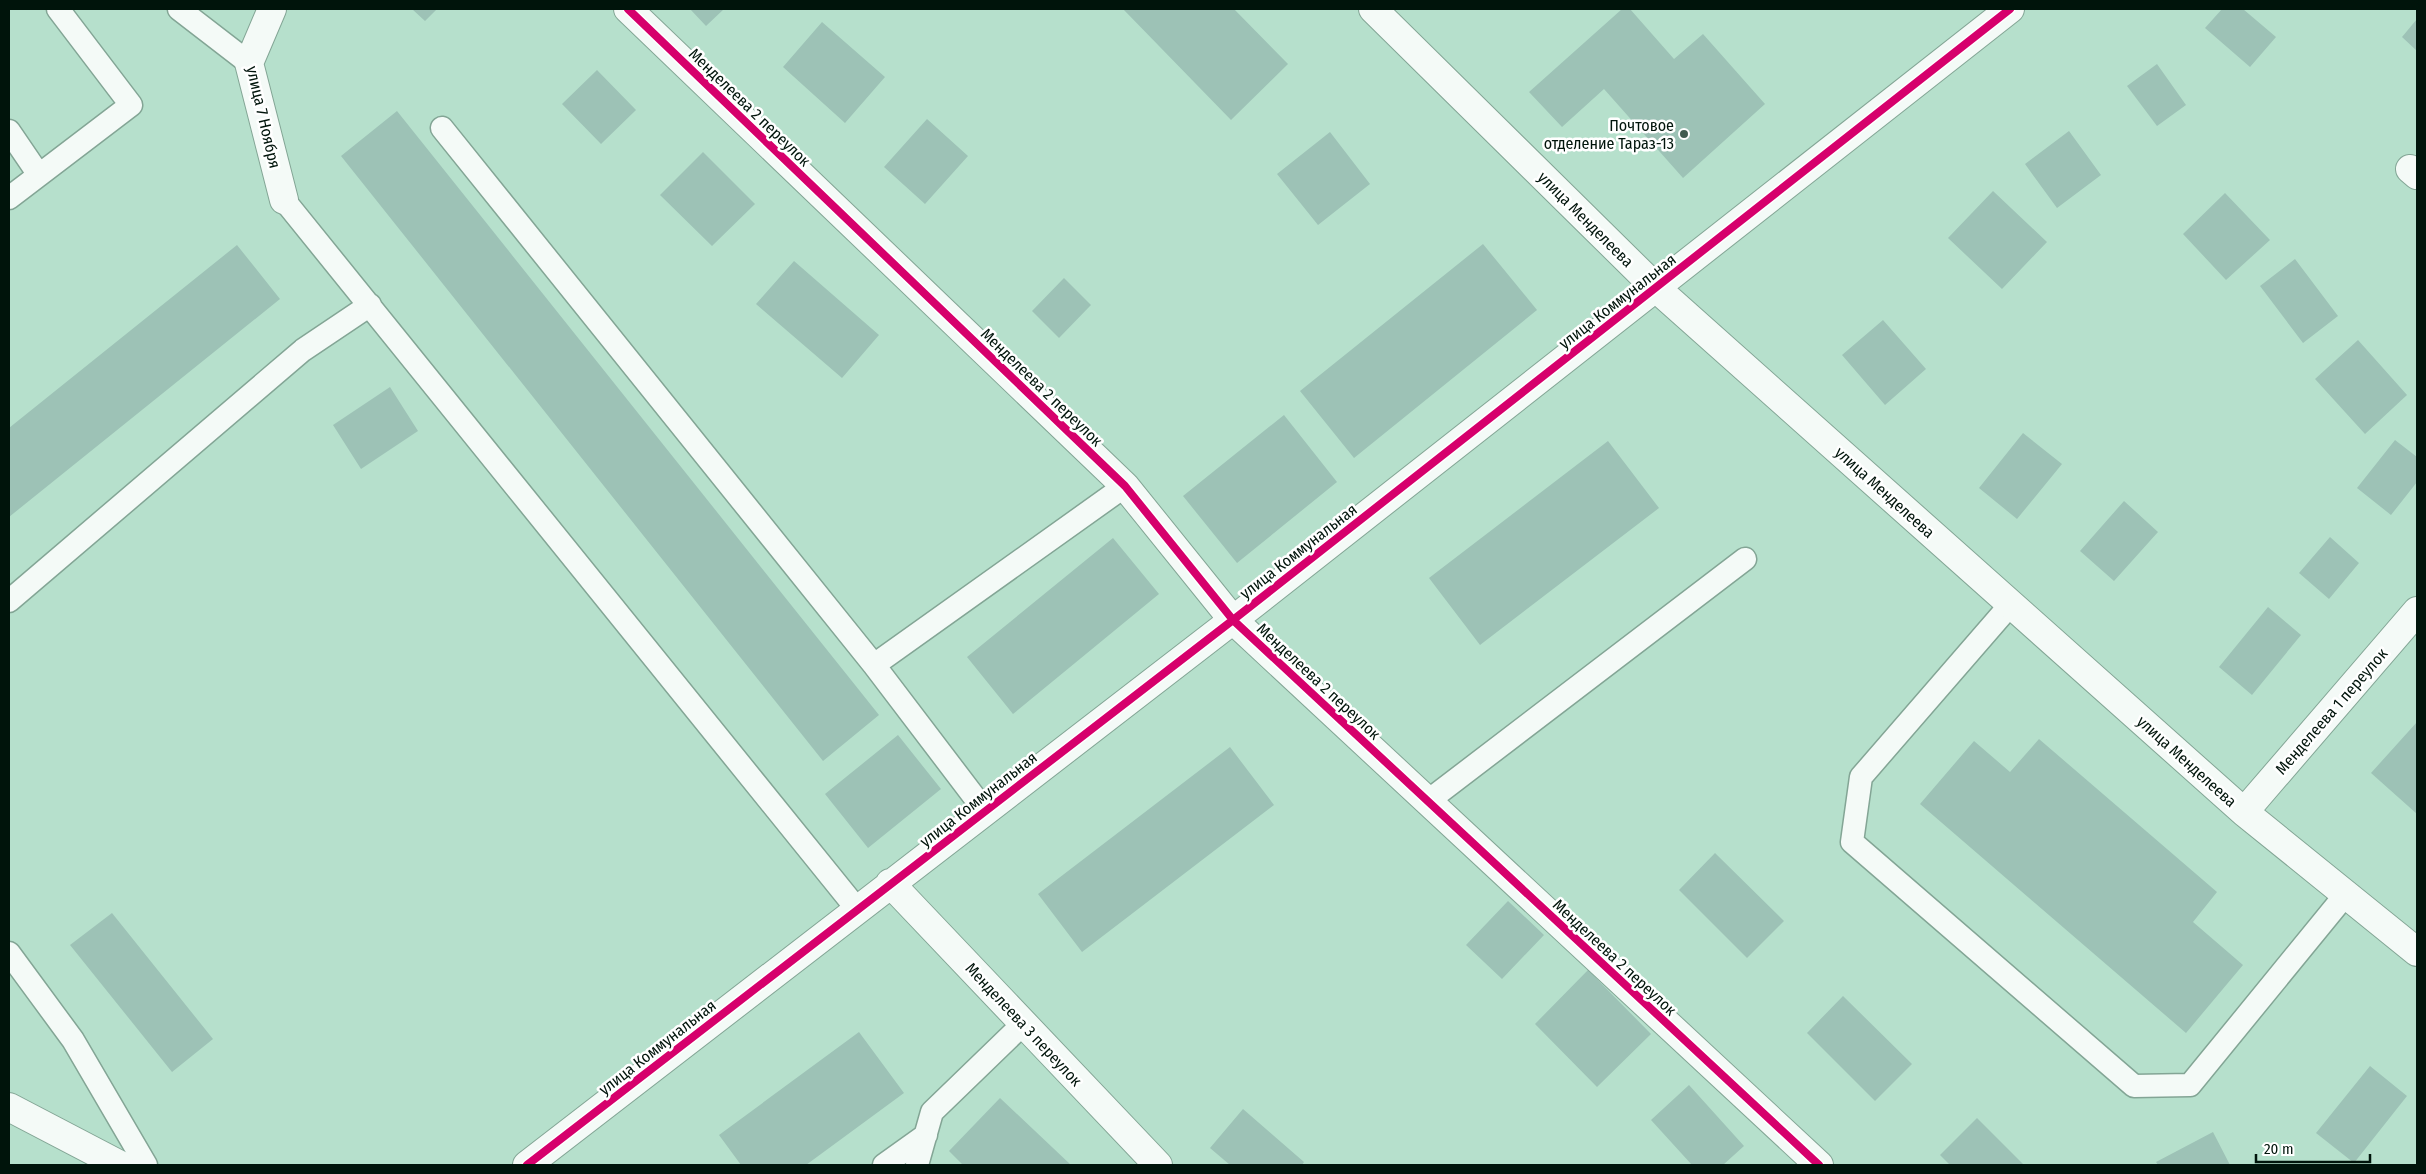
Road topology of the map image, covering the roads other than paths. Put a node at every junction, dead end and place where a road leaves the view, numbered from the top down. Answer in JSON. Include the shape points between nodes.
{"nodes":[{"id":1,"x":58,"y":9,"type":"edge"},
{"id":2,"x":179,"y":9,"type":"edge"},
{"id":3,"x":272,"y":9,"type":"edge"},
{"id":4,"x":628,"y":9,"type":"edge"},
{"id":5,"x":1373,"y":9,"type":"edge"},
{"id":6,"x":2010,"y":9,"type":"edge"},
{"id":7,"x":249,"y":63,"type":"junction"},
{"id":8,"x":442,"y":128,"type":"dead end"},
{"id":9,"x":9,"y":131,"type":"edge"},
{"id":10,"x":39,"y":175,"type":"junction"},
{"id":11,"x":9,"y":198,"type":"edge"},
{"id":12,"x":284,"y":200,"type":"joint"},
{"id":13,"x":1656,"y":288,"type":"junction"},
{"id":14,"x":370,"y":305,"type":"junction"},
{"id":15,"x":1125,"y":486,"type":"junction"},
{"id":16,"x":1745,"y":559,"type":"dead end"},
{"id":17,"x":9,"y":601,"type":"edge"},
{"id":18,"x":2011,"y":604,"type":"junction"},
{"id":19,"x":2417,"y":611,"type":"edge"},
{"id":20,"x":1233,"y":620,"type":"junction"},
{"id":21,"x":874,"y":665,"type":"junction"},
{"id":22,"x":1428,"y":801,"type":"junction"},
{"id":23,"x":985,"y":811,"type":"junction"},
{"id":24,"x":2244,"y":812,"type":"junction"},
{"id":25,"x":890,"y":883,"type":"junction"},
{"id":26,"x":2346,"y":894,"type":"junction"},
{"id":27,"x":857,"y":909,"type":"junction"},
{"id":28,"x":2417,"y":952,"type":"edge"},
{"id":29,"x":9,"y":953,"type":"edge"},
{"id":30,"x":1023,"y":1024,"type":"junction"},
{"id":31,"x":9,"y":1107,"type":"edge"},
{"id":32,"x":926,"y":1135,"type":"junction"},
{"id":33,"x":120,"y":1165,"type":"edge"},
{"id":34,"x":146,"y":1165,"type":"edge"},
{"id":35,"x":527,"y":1165,"type":"edge"},
{"id":36,"x":884,"y":1165,"type":"edge"},
{"id":37,"x":917,"y":1165,"type":"edge"},
{"id":38,"x":1158,"y":1165,"type":"edge"},
{"id":39,"x":1818,"y":1165,"type":"edge"}],
"edges":[{"from":1,"to":10,"type":"lane","via":[[131,105]]},
{"from":2,"to":7,"type":"lane"},
{"from":3,"to":7,"type":"street","name":"улица 7 Ноября"},
{"from":4,"to":15,"type":"street","name":"Менделеева 2 переулок"},
{"from":5,"to":13,"type":"street","name":"улица Менделеева"},
{"from":6,"to":13,"type":"street","name":"улица Коммунальная"},
{"from":7,"to":12,"type":"street","name":"улица 7 Ноября"},
{"from":8,"to":21,"type":"lane"},
{"from":9,"to":10,"type":"lane"},
{"from":10,"to":11,"type":"lane"},
{"from":12,"to":14,"type":"lane"},
{"from":13,"to":18,"type":"street","name":"улица Менделеева"},
{"from":13,"to":20,"type":"street","name":"улица Коммунальная"},
{"from":14,"to":17,"type":"lane","via":[[303,350]]},
{"from":14,"to":27,"type":"lane"},
{"from":15,"to":20,"type":"street","name":"Менделеева 2 переулок"},
{"from":15,"to":21,"type":"lane"},
{"from":16,"to":22,"type":"lane"},
{"from":18,"to":24,"type":"street","name":"улица Менделеева"},
{"from":18,"to":26,"type":"lane","via":[[1861,777],[1852,842],[2119,1074],[2134,1086],[2190,1085]]},
{"from":19,"to":24,"type":"street","name":"Менделеева 1 переулок"},
{"from":20,"to":22,"type":"street","name":"Менделеева 2 переулок"},
{"from":20,"to":23,"type":"street","name":"улица Коммунальная"},
{"from":21,"to":23,"type":"lane"},
{"from":22,"to":39,"type":"street","name":"Менделеева 2 переулок"},
{"from":23,"to":25,"type":"street","name":"улица Коммунальная"},
{"from":24,"to":26,"type":"street","name":"улица Менделеева"},
{"from":25,"to":27,"type":"street","name":"улица Коммунальная"},
{"from":25,"to":30,"type":"street","name":"Менделеева 3 переулок"},
{"from":26,"to":28,"type":"street","name":"улица Менделеева"},
{"from":27,"to":35,"type":"street","name":"улица Коммунальная"},
{"from":29,"to":34,"type":"lane","via":[[73,1040]]},
{"from":30,"to":32,"type":"lane","via":[[932,1112]]},
{"from":30,"to":38,"type":"street","name":"Менделеева 3 переулок"},
{"from":31,"to":33,"type":"street"},
{"from":32,"to":36,"type":"lane"},
{"from":32,"to":37,"type":"lane"}]}
